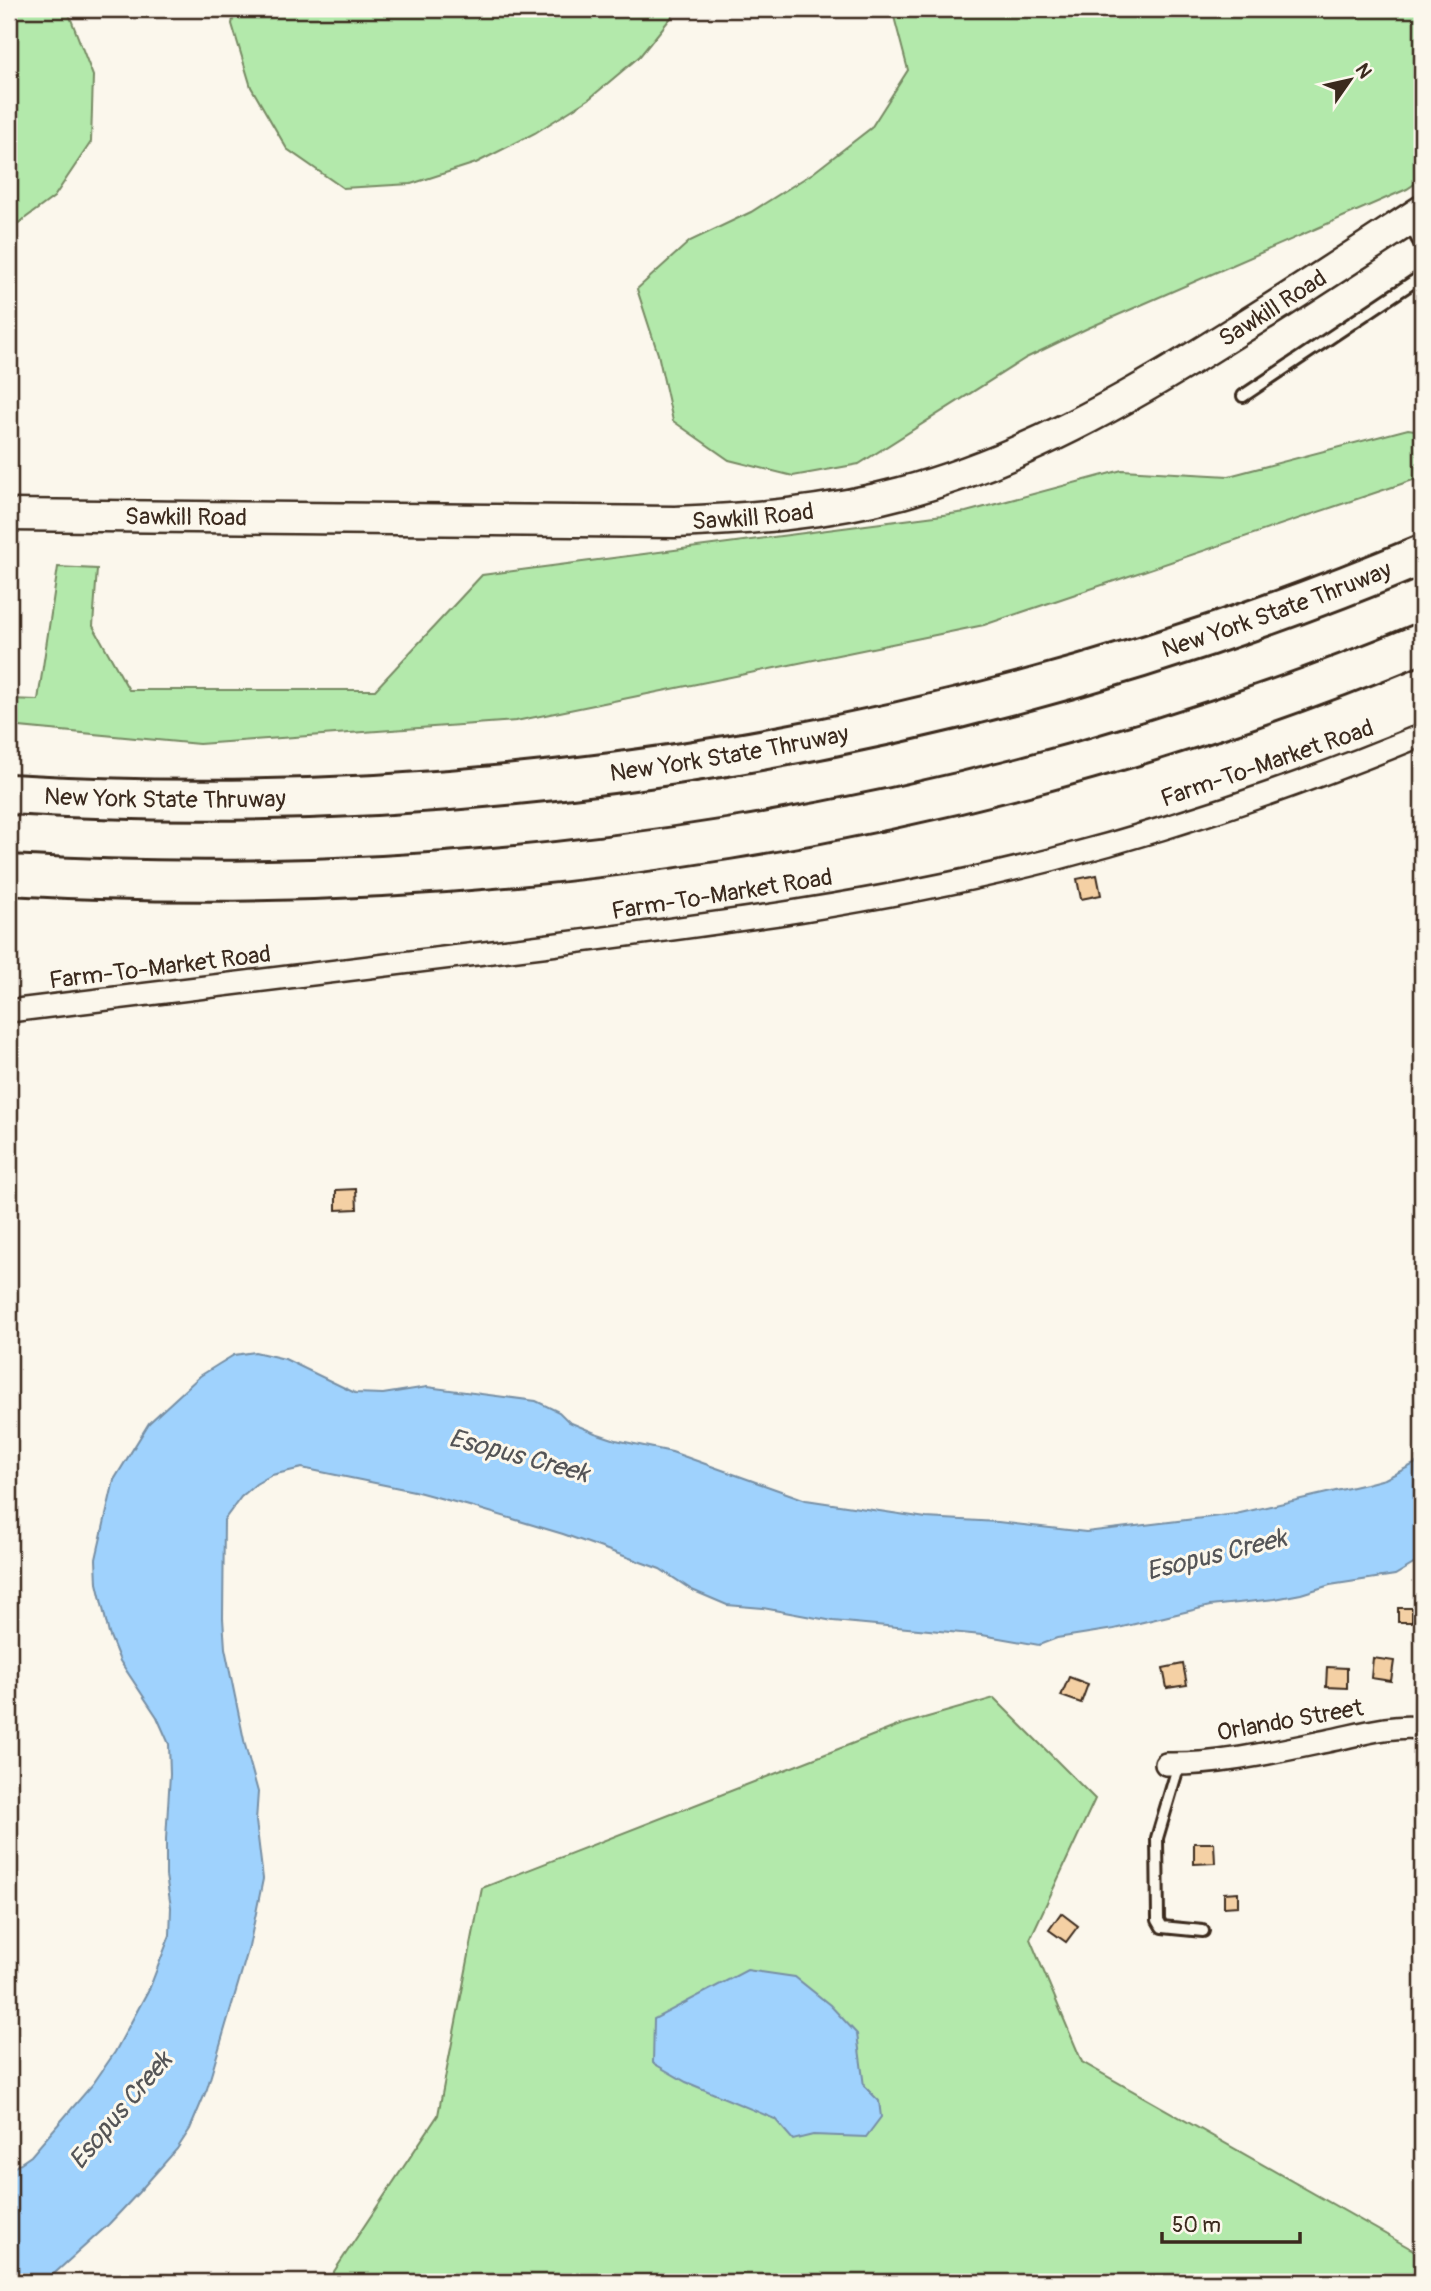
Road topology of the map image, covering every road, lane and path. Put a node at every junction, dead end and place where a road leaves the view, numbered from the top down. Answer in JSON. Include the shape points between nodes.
{"nodes":[{"id":1,"x":1415,"y":216,"type":"edge"},
{"id":2,"x":1422,"y":247,"type":"edge"},
{"id":3,"x":1422,"y":276,"type":"edge"},
{"id":4,"x":1242,"y":396,"type":"dead end"},
{"id":5,"x":9,"y":515,"type":"edge"},
{"id":6,"x":1422,"y":555,"type":"edge"},
{"id":7,"x":1422,"y":643,"type":"edge"},
{"id":8,"x":1422,"y":735,"type":"edge"},
{"id":9,"x":9,"y":794,"type":"edge"},
{"id":10,"x":9,"y":875,"type":"edge"},
{"id":11,"x":9,"y":1012,"type":"edge"},
{"id":12,"x":1422,"y":1728,"type":"edge"},
{"id":13,"x":1172,"y":1764,"type":"joint"},
{"id":14,"x":1203,"y":1931,"type":"dead end"}],
"edges":[{"from":1,"to":2,"type":"lane"},
{"from":1,"to":5,"type":"street","name":"Sawkill Road","via":[[1162,378],[1082,422],[948,479],[856,503],[768,517],[675,522]]},
{"from":3,"to":4,"type":"lane"},
{"from":6,"to":9,"type":"highway","name":"New York State Thruway","via":[[1247,624],[1121,665],[925,717],[726,757],[527,784],[354,796],[190,800]]},
{"from":7,"to":10,"type":"highway","via":[[1261,704],[1077,762],[899,806],[740,837],[534,865],[329,879],[177,881]]},
{"from":8,"to":11,"type":"street","name":"Farm-To-Market Road","via":[[1201,816],[1052,860],[938,886],[723,923]]},
{"from":12,"to":13,"type":"street","name":"Orlando Street","via":[[1402,1725],[1302,1746]]},
{"from":13,"to":14,"type":"lane","via":[[1157,1838],[1158,1920],[1162,1927]]}]}
